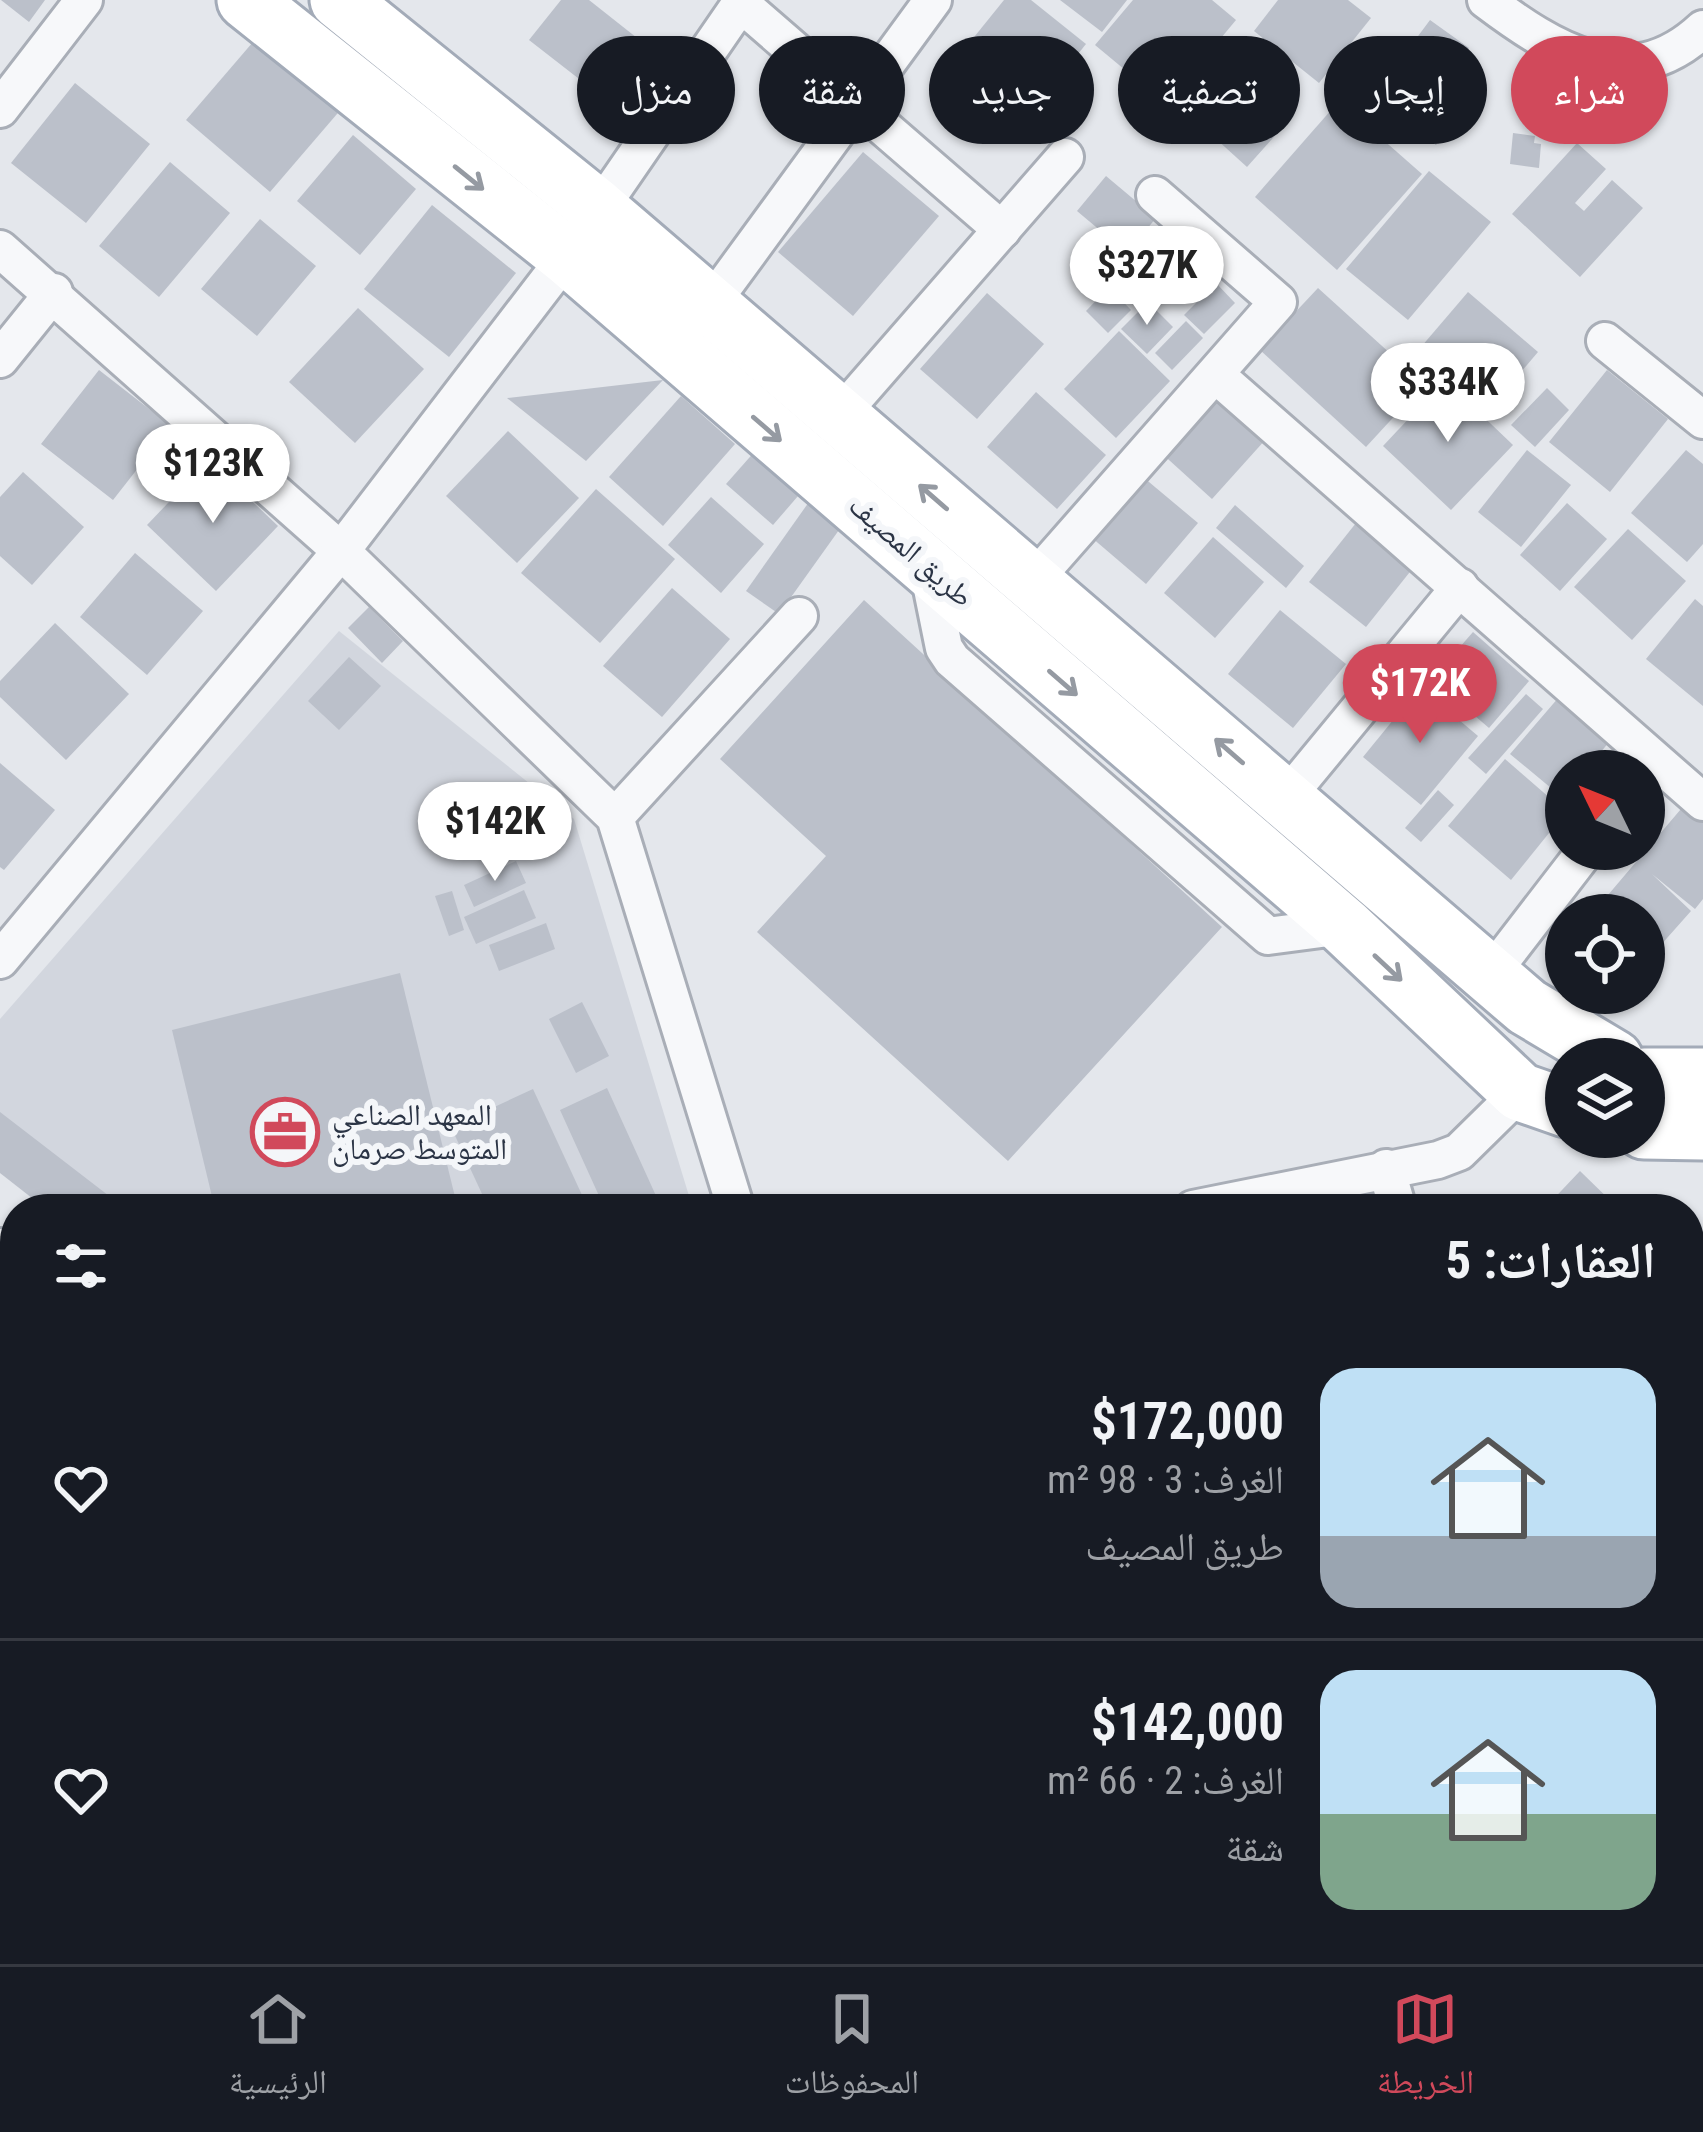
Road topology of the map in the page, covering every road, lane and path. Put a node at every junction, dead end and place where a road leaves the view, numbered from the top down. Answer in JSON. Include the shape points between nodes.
{"nodes":[{"id":1,"x":84,"y":0,"type":"edge"},
{"id":2,"x":246,"y":0,"type":"edge"},
{"id":3,"x":339,"y":0,"type":"edge"},
{"id":4,"x":933,"y":0,"type":"edge"},
{"id":5,"x":1486,"y":0,"type":"edge"},
{"id":6,"x":742,"y":2,"type":"edge"},
{"id":7,"x":1703,"y":29,"type":"edge"},
{"id":8,"x":780,"y":36,"type":"edge"},
{"id":9,"x":905,"y":37,"type":"edge"},
{"id":10,"x":0,"y":109,"type":"edge"},
{"id":11,"x":826,"y":144,"type":"edge"},
{"id":12,"x":903,"y":144,"type":"edge"},
{"id":13,"x":1065,"y":157,"type":"dead end"},
{"id":14,"x":1155,"y":195,"type":"dead end"},
{"id":15,"x":596,"y":208,"type":"junction"},
{"id":16,"x":1002,"y":230,"type":"junction"},
{"id":17,"x":0,"y":249,"type":"edge"},
{"id":18,"x":567,"y":256,"type":"junction"},
{"id":19,"x":54,"y":292,"type":"junction"},
{"id":20,"x":710,"y":305,"type":"junction"},
{"id":21,"x":1605,"y":340,"type":"dead end"},
{"id":22,"x":0,"y":359,"type":"edge"},
{"id":23,"x":1216,"y":375,"type":"junction"},
{"id":24,"x":839,"y":416,"type":"junction"},
{"id":25,"x":1703,"y":420,"type":"edge"},
{"id":26,"x":341,"y":550,"type":"junction"},
{"id":27,"x":1032,"y":582,"type":"junction"},
{"id":28,"x":1460,"y":586,"type":"junction"},
{"id":29,"x":799,"y":616,"type":"dead end"},
{"id":30,"x":1628,"y":750,"type":"edge"},
{"id":31,"x":1665,"y":779,"type":"edge"},
{"id":32,"x":1285,"y":799,"type":"junction"},
{"id":33,"x":1703,"y":802,"type":"edge"},
{"id":34,"x":614,"y":817,"type":"junction"},
{"id":35,"x":1571,"y":870,"type":"edge"},
{"id":36,"x":0,"y":961,"type":"edge"},
{"id":37,"x":1490,"y":975,"type":"junction"},
{"id":38,"x":1579,"y":1038,"type":"edge"},
{"id":39,"x":1665,"y":1077,"type":"edge"},
{"id":40,"x":1703,"y":1077,"type":"edge"},
{"id":41,"x":1543,"y":1100,"type":"edge"},
{"id":42,"x":1665,"y":1131,"type":"edge"},
{"id":43,"x":1703,"y":1132,"type":"edge"},
{"id":44,"x":1386,"y":1168,"type":"junction"},
{"id":45,"x":731,"y":1194,"type":"edge"},
{"id":46,"x":1263,"y":1194,"type":"edge"},
{"id":47,"x":1394,"y":1194,"type":"edge"}],
"edges":[{"from":1,"to":10,"type":"street"},
{"from":2,"to":18,"type":"main road","name":"طريق المصيف","one_way":true},
{"from":3,"to":15,"type":"main road","name":"طريق المصيف"},
{"from":4,"to":9,"type":"street"},
{"from":5,"to":7,"type":"street","via":[[1574,58],[1640,60]]},
{"from":6,"to":8,"type":"street"},
{"from":6,"to":15,"type":"street"},
{"from":11,"to":20,"type":"street"},
{"from":12,"to":16,"type":"street"},
{"from":13,"to":16,"type":"street"},
{"from":14,"to":23,"type":"street","via":[[1278,299]]},
{"from":15,"to":18,"type":"street"},
{"from":15,"to":20,"type":"main road","name":"طريق المصيف"},
{"from":16,"to":24,"type":"street"},
{"from":17,"to":19,"type":"street"},
{"from":18,"to":26,"type":"street"},
{"from":18,"to":41,"type":"main road","name":"طريق المصيف","one_way":true},
{"from":19,"to":22,"type":"street"},
{"from":19,"to":26,"type":"street"},
{"from":20,"to":24,"type":"main road","name":"طريق المصيف"},
{"from":21,"to":25,"type":"street"},
{"from":23,"to":27,"type":"street"},
{"from":23,"to":28,"type":"street"},
{"from":27,"to":24,"type":"main road","name":"طريق المصيف","one_way":true},
{"from":26,"to":34,"type":"street"},
{"from":26,"to":36,"type":"street"},
{"from":32,"to":27,"type":"main road","name":"طريق المصيف","one_way":true},
{"from":28,"to":30,"type":"street"},
{"from":28,"to":32,"type":"street"},
{"from":29,"to":34,"type":"street"},
{"from":31,"to":33,"type":"street"},
{"from":32,"to":37,"type":"main road","name":"طريق المصيف"},
{"from":34,"to":45,"type":"street"},
{"from":35,"to":37,"type":"street"},
{"from":37,"to":38,"type":"main road","name":"طريق المصيف"},
{"from":39,"to":40,"type":"main road"},
{"from":41,"to":44,"type":"street","via":[[1459,1152]]},
{"from":42,"to":43,"type":"main road"},
{"from":44,"to":46,"type":"street"},
{"from":44,"to":47,"type":"street"}]}
